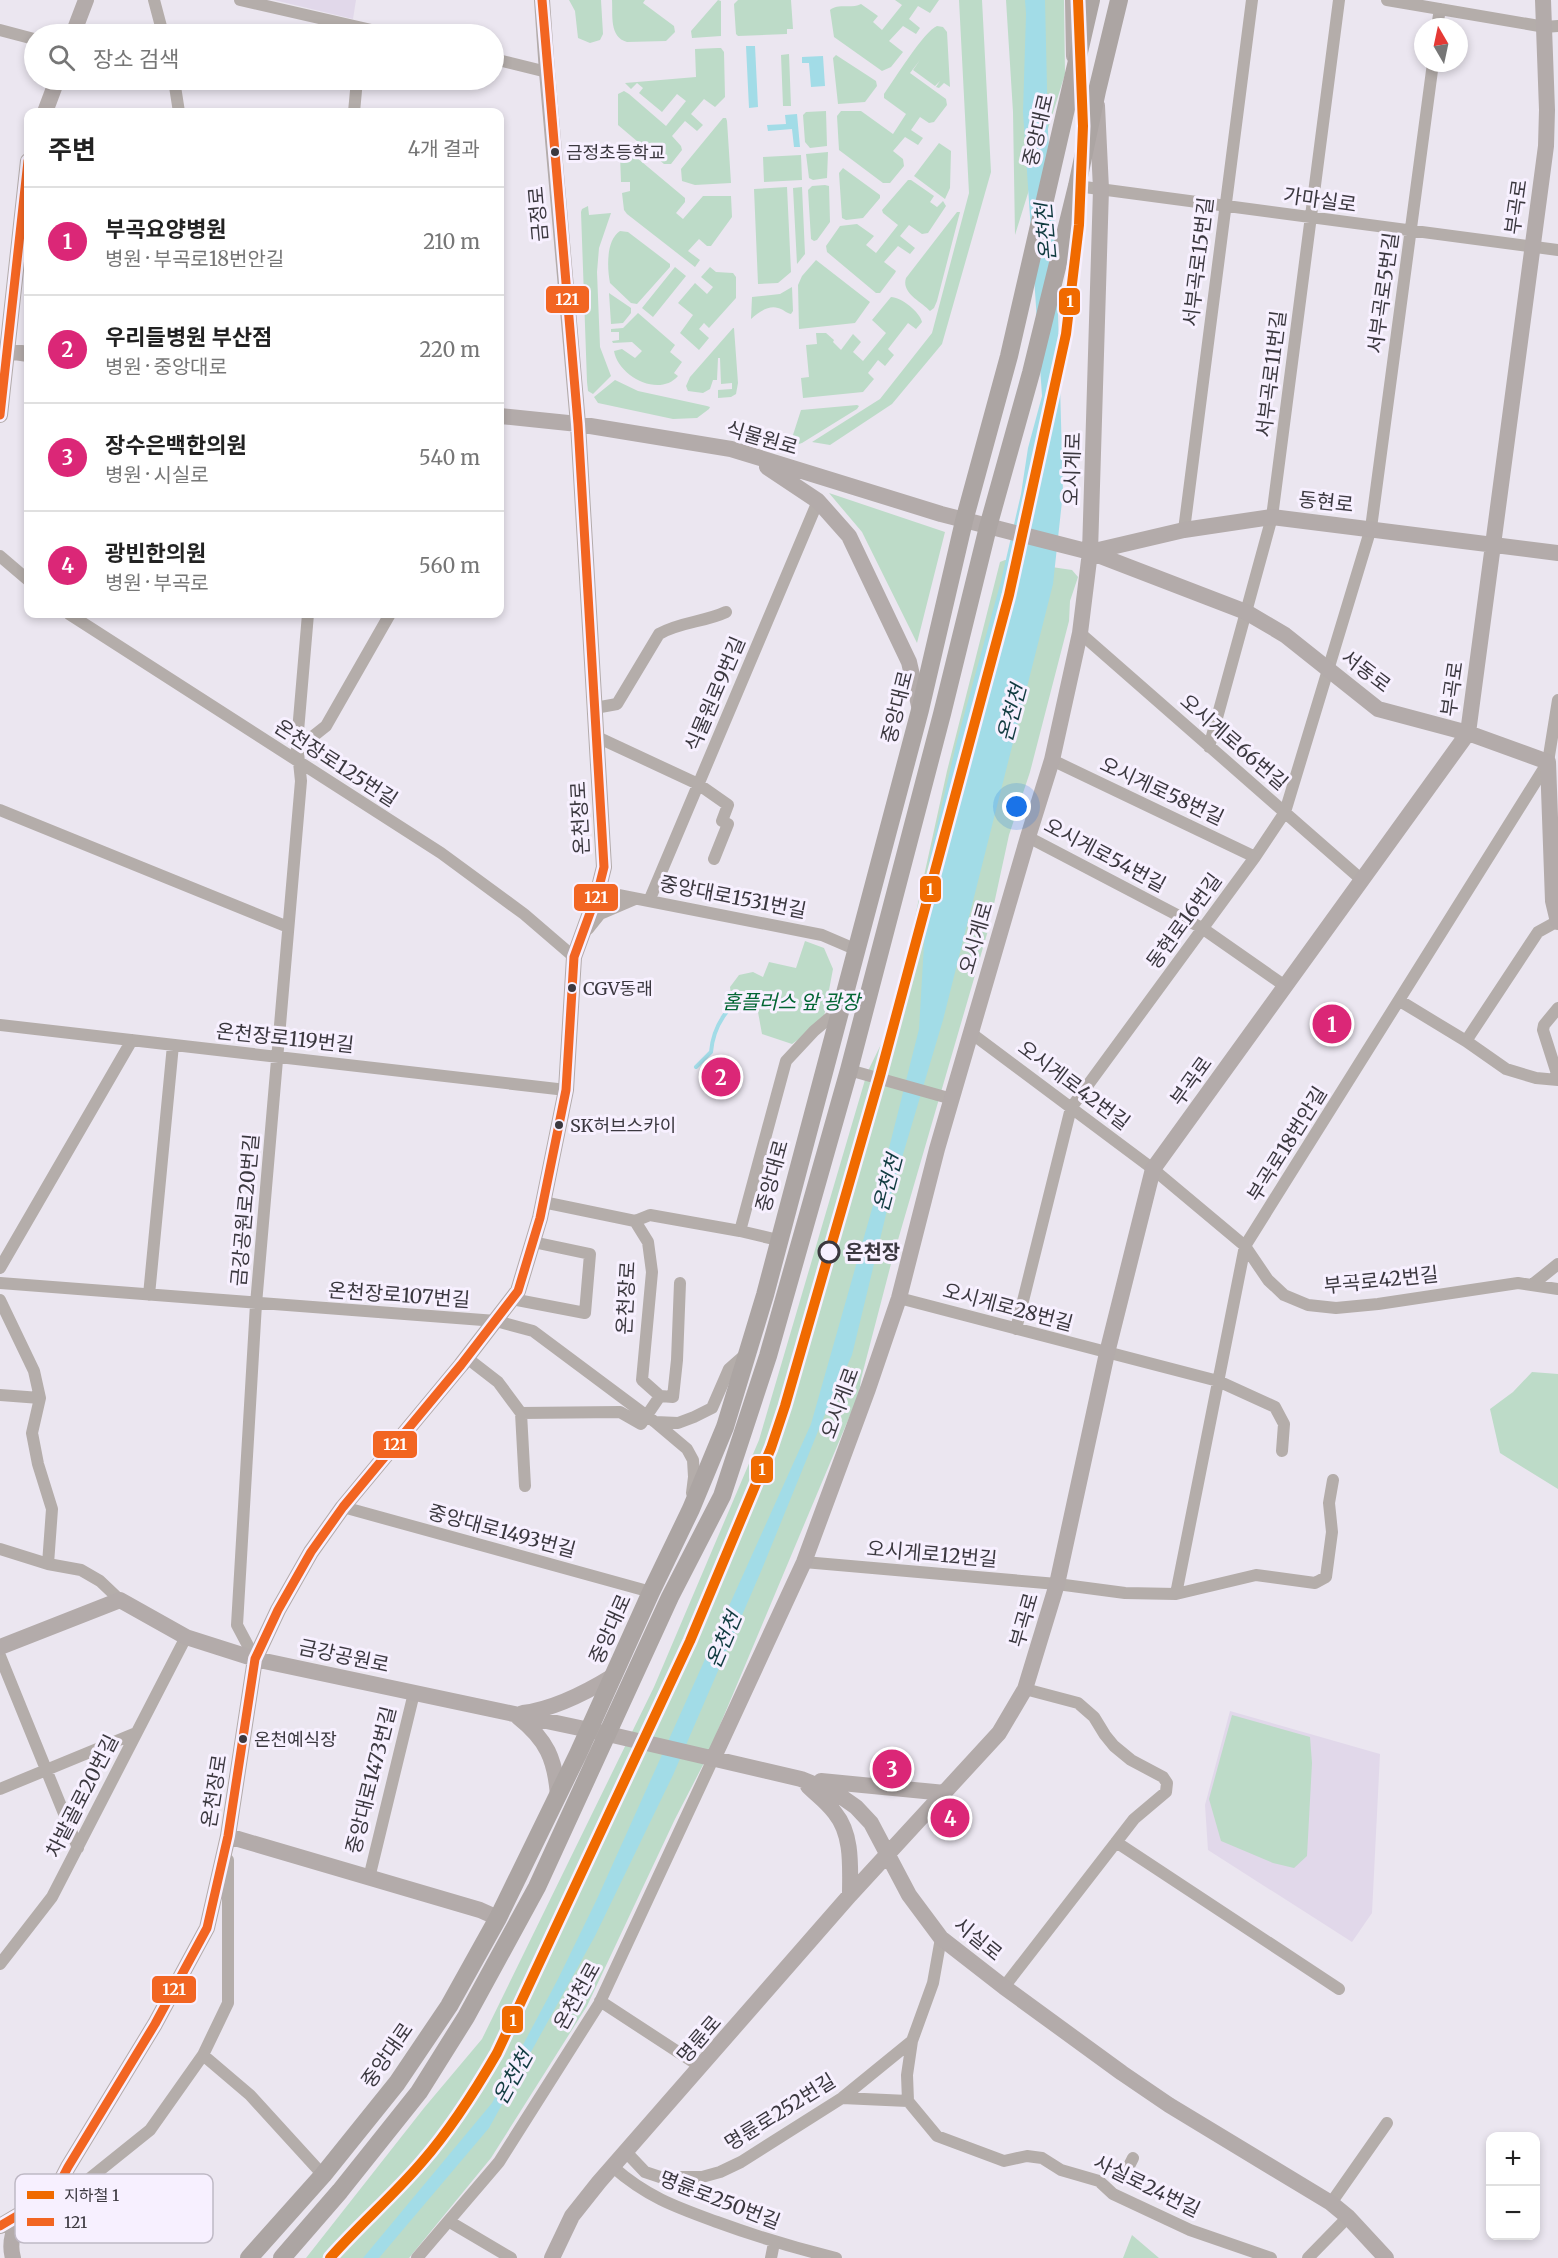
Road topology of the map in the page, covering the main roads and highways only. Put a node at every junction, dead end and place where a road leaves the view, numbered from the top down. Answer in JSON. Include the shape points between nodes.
{"nodes":[{"id":1,"x":86,"y":0,"type":"edge"},
{"id":2,"x":542,"y":0,"type":"edge"},
{"id":3,"x":1073,"y":0,"type":"edge"},
{"id":4,"x":1091,"y":0,"type":"edge"},
{"id":5,"x":1119,"y":0,"type":"edge"},
{"id":6,"x":1544,"y":0,"type":"edge"},
{"id":7,"x":77,"y":24,"type":"edge"},
{"id":8,"x":1551,"y":26,"type":"edge"},
{"id":9,"x":1075,"y":72,"type":"junction"},
{"id":10,"x":53,"y":90,"type":"edge"},
{"id":11,"x":1097,"y":91,"type":"junction"},
{"id":12,"x":46,"y":108,"type":"edge"},
{"id":13,"x":24,"y":231,"type":"edge"},
{"id":14,"x":23,"y":248,"type":"edge"},
{"id":15,"x":3,"y":350,"type":"edge"},
{"id":16,"x":24,"y":353,"type":"edge"},
{"id":17,"x":0,"y":416,"type":"edge"},
{"id":18,"x":504,"y":416,"type":"edge"},
{"id":19,"x":578,"y":424,"type":"junction"},
{"id":20,"x":731,"y":449,"type":"junction"},
{"id":21,"x":964,"y":521,"type":"junction"},
{"id":22,"x":988,"y":527,"type":"junction"},
{"id":23,"x":1493,"y":544,"type":"junction"},
{"id":24,"x":1090,"y":552,"type":"junction"},
{"id":25,"x":1558,"y":553,"type":"edge"},
{"id":26,"x":920,"y":710,"type":"junction"},
{"id":27,"x":1468,"y":734,"type":"junction"},
{"id":28,"x":1553,"y":763,"type":"edge"},
{"id":29,"x":1558,"y":922,"type":"edge"},
{"id":30,"x":0,"y":1647,"type":"edge"},
{"id":31,"x":255,"y":1659,"type":"junction"},
{"id":32,"x":613,"y":1676,"type":"junction"},
{"id":33,"x":515,"y":1714,"type":"junction"},
{"id":34,"x":590,"y":1730,"type":"junction"},
{"id":35,"x":608,"y":1734,"type":"junction"},
{"id":36,"x":709,"y":1758,"type":"junction"},
{"id":37,"x":801,"y":1779,"type":"junction"},
{"id":38,"x":945,"y":1793,"type":"junction"},
{"id":39,"x":558,"y":1795,"type":"junction"},
{"id":40,"x":228,"y":1836,"type":"junction"},
{"id":41,"x":888,"y":1854,"type":"junction"},
{"id":42,"x":850,"y":1895,"type":"junction"},
{"id":43,"x":498,"y":1918,"type":"junction"},
{"id":44,"x":64,"y":2174,"type":"edge"},
{"id":45,"x":15,"y":2214,"type":"edge"},
{"id":46,"x":15,"y":2216,"type":"edge"},
{"id":47,"x":0,"y":2220,"type":"edge"},
{"id":48,"x":0,"y":2226,"type":"edge"},
{"id":49,"x":15,"y":2226,"type":"edge"},
{"id":50,"x":13,"y":2258,"type":"edge"},
{"id":51,"x":249,"y":2258,"type":"edge"},
{"id":52,"x":282,"y":2258,"type":"edge"},
{"id":53,"x":552,"y":2258,"type":"edge"},
{"id":54,"x":1386,"y":2258,"type":"edge"}],
"edges":[{"from":1,"to":7,"type":"main road"},
{"from":2,"to":19,"type":"main road","name":"금정로"},
{"from":3,"to":9,"type":"main road"},
{"from":4,"to":9,"type":"main road","name":"중앙대로"},
{"from":5,"to":11,"type":"main road"},
{"from":6,"to":8,"type":"main road","name":"부곡로"},
{"from":8,"to":23,"type":"main road","name":"부곡로","via":[[1546,146]]},
{"from":9,"to":21,"type":"main road","name":"중앙대로","via":[[1009,356]]},
{"from":10,"to":12,"type":"main road"},
{"from":11,"to":22,"type":"main road","via":[[1031,373]]},
{"from":11,"to":24,"type":"main road","name":"오시게로","via":[[1101,189]]},
{"from":13,"to":14,"type":"main road"},
{"from":14,"to":15,"type":"main road"},
{"from":15,"to":16,"type":"main road"},
{"from":15,"to":17,"type":"main road"},
{"from":18,"to":19,"type":"main road","name":"식물원로"},
{"from":19,"to":20,"type":"main road","name":"식물원로"},
{"from":19,"to":31,"type":"main road","name":"온천장로","via":[[604,867],[574,957],[566,1090],[533,1242],[518,1291],[343,1507],[311,1552]]},
{"from":20,"to":21,"type":"main road","name":"식물원로"},
{"from":20,"to":26,"type":"main road","via":[[771,469],[818,501],[849,536],[909,662]]},
{"from":21,"to":22,"type":"main road","name":"식물원로"},
{"from":21,"to":26,"type":"main road","name":"중앙대로"},
{"from":22,"to":24,"type":"main road","name":"식물원로"},
{"from":22,"to":35,"type":"main road","via":[[849,1070],[768,1356],[722,1496],[670,1597]]},
{"from":23,"to":24,"type":"main road","name":"동현로","via":[[1272,517],[1184,530]]},
{"from":23,"to":25,"type":"main road","name":"동현로"},
{"from":23,"to":27,"type":"main road","name":"부곡로"},
{"from":24,"to":27,"type":"main road","name":"서동로","via":[[1246,612],[1285,635],[1378,709]]},
{"from":24,"to":36,"type":"main road","name":"오시게로","via":[[1080,633],[1052,760],[952,1099],[899,1298],[804,1562]]},
{"from":26,"to":32,"type":"main road","name":"중앙대로","via":[[749,1351],[691,1509]]},
{"from":27,"to":28,"type":"main road","name":"서동로"},
{"from":27,"to":38,"type":"main road","name":"부곡로","via":[[1153,1169],[1107,1353],[1057,1584],[1025,1689],[999,1732]]},
{"from":28,"to":29,"type":"main road","via":[[1552,902]]},
{"from":30,"to":31,"type":"main road","name":"금강공원로","via":[[120,1600],[186,1637]]},
{"from":31,"to":33,"type":"main road","name":"금강공원로"},
{"from":31,"to":40,"type":"main road","name":"온천장로"},
{"from":32,"to":33,"type":"main road","via":[[537,1712]]},
{"from":32,"to":34,"type":"main road","name":"중앙대로"},
{"from":33,"to":34,"type":"main road","name":"금강공원로"},
{"from":33,"to":39,"type":"main road","via":[[546,1746]]},
{"from":34,"to":35,"type":"main road","name":"시실로"},
{"from":34,"to":39,"type":"main road","name":"중앙대로"},
{"from":35,"to":36,"type":"main road","name":"시실로"},
{"from":35,"to":52,"type":"main road","via":[[537,1887],[419,2092]]},
{"from":36,"to":37,"type":"main road","name":"시실로"},
{"from":37,"to":38,"type":"main road"},
{"from":37,"to":41,"type":"main road","name":"시실로","via":[[836,1793],[856,1807],[871,1823]]},
{"from":37,"to":42,"type":"main road","via":[[845,1827]]},
{"from":38,"to":41,"type":"main road","name":"부곡로"},
{"from":39,"to":43,"type":"main road","name":"중앙대로"},
{"from":40,"to":43,"type":"main road","name":"중앙대로1473번길"},
{"from":40,"to":44,"type":"main road","name":"온천장로","via":[[207,1928],[155,2024]]},
{"from":41,"to":42,"type":"main road","name":"명륜로"},
{"from":41,"to":54,"type":"main road","name":"시실로","via":[[909,1895],[941,1938],[1075,2040],[1169,2105],[1330,2203]]},
{"from":42,"to":53,"type":"main road","name":"명륜로","via":[[572,2216]]},
{"from":43,"to":51,"type":"main road","name":"중앙대로","via":[[449,2006],[397,2083]]},
{"from":45,"to":47,"type":"main road"},
{"from":46,"to":48,"type":"main road"},
{"from":49,"to":50,"type":"main road"}]}
